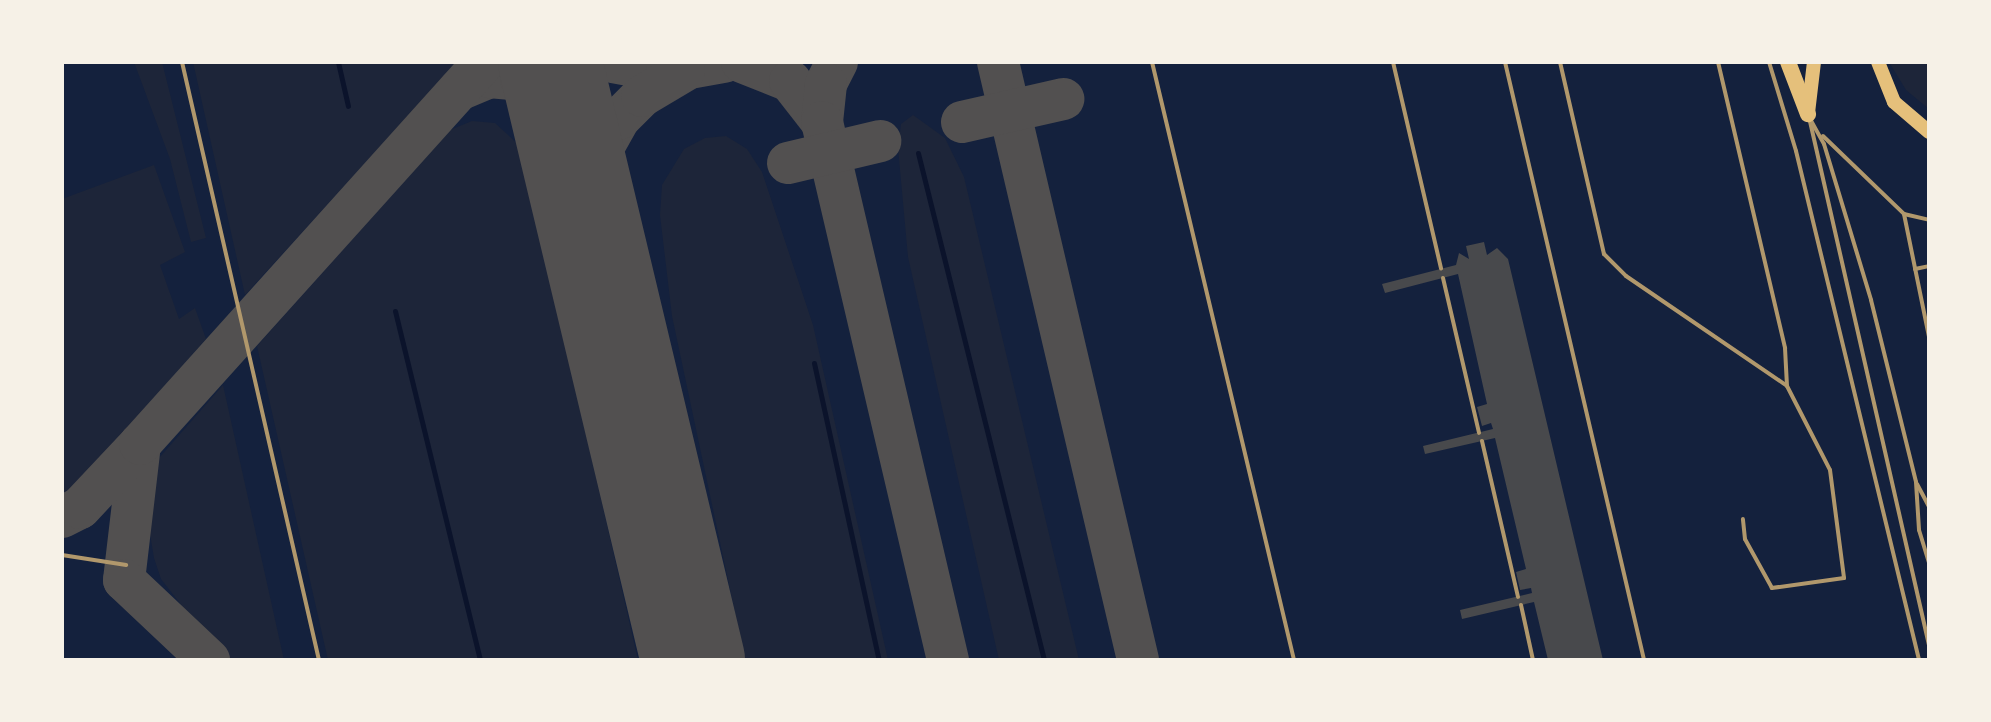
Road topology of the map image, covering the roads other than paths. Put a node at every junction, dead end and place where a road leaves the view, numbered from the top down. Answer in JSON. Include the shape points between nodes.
{"nodes":[{"id":1,"x":182,"y":62,"type":"edge"},
{"id":2,"x":1152,"y":62,"type":"edge"},
{"id":3,"x":1393,"y":62,"type":"edge"},
{"id":4,"x":1505,"y":62,"type":"edge"},
{"id":5,"x":1560,"y":62,"type":"edge"},
{"id":6,"x":1718,"y":62,"type":"edge"},
{"id":7,"x":1769,"y":62,"type":"edge"},
{"id":8,"x":1788,"y":62,"type":"edge"},
{"id":9,"x":1814,"y":62,"type":"edge"},
{"id":10,"x":1878,"y":62,"type":"edge"},
{"id":11,"x":1808,"y":114,"type":"junction"},
{"id":12,"x":1818,"y":131,"type":"junction"},
{"id":13,"x":1929,"y":132,"type":"edge"},
{"id":14,"x":1904,"y":214,"type":"junction"},
{"id":15,"x":1929,"y":220,"type":"edge"},
{"id":16,"x":1929,"y":266,"type":"edge"},
{"id":17,"x":1441,"y":268,"type":"dead end"},
{"id":18,"x":1915,"y":269,"type":"junction"},
{"id":19,"x":1443,"y":278,"type":"dead end"},
{"id":20,"x":1929,"y":337,"type":"edge"},
{"id":21,"x":1787,"y":386,"type":"junction"},
{"id":22,"x":1479,"y":433,"type":"dead end"},
{"id":23,"x":1482,"y":441,"type":"dead end"},
{"id":24,"x":1916,"y":482,"type":"junction"},
{"id":25,"x":1929,"y":507,"type":"edge"},
{"id":26,"x":1743,"y":519,"type":"dead end"},
{"id":27,"x":62,"y":555,"type":"edge"},
{"id":28,"x":1929,"y":562,"type":"edge"},
{"id":29,"x":126,"y":565,"type":"dead end"},
{"id":30,"x":1518,"y":597,"type":"dead end"},
{"id":31,"x":1521,"y":605,"type":"dead end"},
{"id":32,"x":1929,"y":645,"type":"edge"},
{"id":33,"x":319,"y":660,"type":"edge"},
{"id":34,"x":1294,"y":660,"type":"edge"},
{"id":35,"x":1533,"y":660,"type":"edge"},
{"id":36,"x":1644,"y":660,"type":"edge"},
{"id":37,"x":1919,"y":660,"type":"edge"}],
"edges":[{"from":1,"to":33,"type":"lane"},
{"from":2,"to":34,"type":"lane"},
{"from":3,"to":17,"type":"lane"},
{"from":4,"to":36,"type":"lane"},
{"from":5,"to":21,"type":"lane","via":[[1604,254],[1616,268]]},
{"from":6,"to":21,"type":"lane","via":[[1785,348]]},
{"from":7,"to":37,"type":"lane","via":[[1796,151]]},
{"from":8,"to":11,"type":"highway"},
{"from":9,"to":11,"type":"main road"},
{"from":10,"to":13,"type":"main road","via":[[1894,102]]},
{"from":11,"to":12,"type":"lane"},
{"from":11,"to":32,"type":"lane"},
{"from":12,"to":14,"type":"lane"},
{"from":12,"to":24,"type":"lane","via":[[1871,300]]},
{"from":14,"to":15,"type":"lane"},
{"from":14,"to":18,"type":"lane"},
{"from":16,"to":18,"type":"lane"},
{"from":18,"to":20,"type":"lane"},
{"from":19,"to":22,"type":"lane"},
{"from":21,"to":26,"type":"lane","via":[[1830,470],[1844,578],[1772,588],[1745,539]]},
{"from":23,"to":30,"type":"lane"},
{"from":24,"to":25,"type":"lane"},
{"from":24,"to":28,"type":"lane","via":[[1919,530]]},
{"from":27,"to":29,"type":"lane"},
{"from":31,"to":35,"type":"lane"}]}
